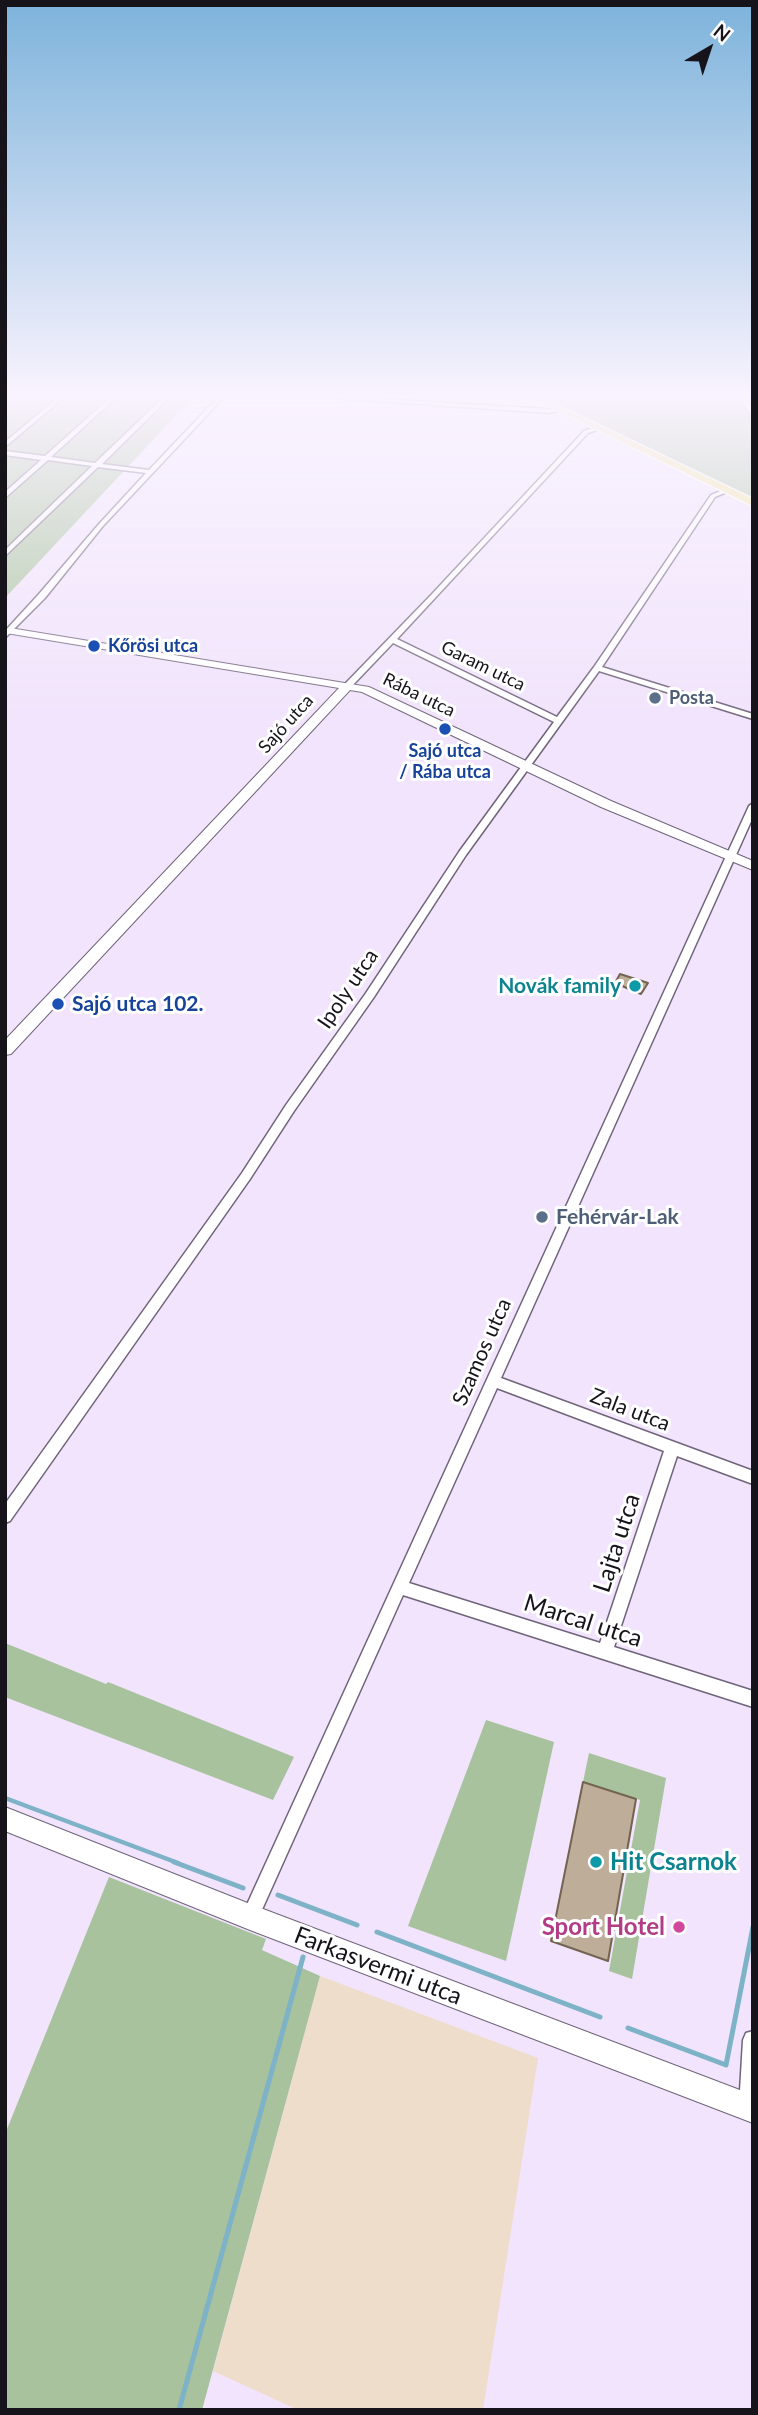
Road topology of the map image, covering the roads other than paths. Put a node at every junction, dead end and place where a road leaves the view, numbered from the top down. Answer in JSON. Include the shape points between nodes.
{"nodes":[{"id":1,"x":54,"y":507,"type":"edge"},
{"id":2,"x":118,"y":507,"type":"edge"},
{"id":3,"x":517,"y":507,"type":"edge"},
{"id":4,"x":706,"y":507,"type":"edge"},
{"id":5,"x":5,"y":554,"type":"edge"},
{"id":6,"x":7,"y":632,"type":"edge"},
{"id":7,"x":393,"y":640,"type":"junction"},
{"id":8,"x":597,"y":668,"type":"junction"},
{"id":9,"x":347,"y":686,"type":"junction"},
{"id":10,"x":753,"y":717,"type":"edge"},
{"id":11,"x":559,"y":721,"type":"junction"},
{"id":12,"x":526,"y":766,"type":"junction"},
{"id":13,"x":753,"y":806,"type":"edge"},
{"id":14,"x":728,"y":856,"type":"junction"},
{"id":15,"x":753,"y":866,"type":"edge"},
{"id":16,"x":5,"y":1050,"type":"edge"},
{"id":17,"x":492,"y":1380,"type":"junction"},
{"id":18,"x":672,"y":1448,"type":"junction"},
{"id":19,"x":753,"y":1478,"type":"edge"},
{"id":20,"x":5,"y":1517,"type":"edge"},
{"id":21,"x":400,"y":1587,"type":"junction"},
{"id":22,"x":605,"y":1652,"type":"junction"},
{"id":23,"x":753,"y":1699,"type":"edge"},
{"id":24,"x":5,"y":1819,"type":"edge"},
{"id":25,"x":250,"y":1917,"type":"junction"},
{"id":26,"x":753,"y":2040,"type":"edge"},
{"id":27,"x":751,"y":2109,"type":"edge"}],
"edges":[{"from":1,"to":5,"type":"street"},
{"from":2,"to":6,"type":"street"},
{"from":3,"to":7,"type":"street","name":"Sajó utca"},
{"from":4,"to":8,"type":"street","name":"Ipoly utca"},
{"from":6,"to":9,"type":"street","name":"Rába utca"},
{"from":7,"to":9,"type":"street","name":"Sajó utca"},
{"from":7,"to":11,"type":"street","name":"Garam utca"},
{"from":8,"to":10,"type":"street"},
{"from":8,"to":11,"type":"street","name":"Ipoly utca"},
{"from":9,"to":12,"type":"street","name":"Rába utca","via":[[371,691]]},
{"from":9,"to":16,"type":"street","name":"Sajó utca"},
{"from":11,"to":12,"type":"street","name":"Ipoly utca"},
{"from":12,"to":14,"type":"street","name":"Rába utca"},
{"from":12,"to":20,"type":"street","name":"Ipoly utca","via":[[241,1183]]},
{"from":13,"to":14,"type":"street","name":"Szamos utca"},
{"from":14,"to":15,"type":"street","name":"Rába utca"},
{"from":14,"to":17,"type":"street","name":"Szamos utca"},
{"from":17,"to":18,"type":"street","name":"Zala utca"},
{"from":17,"to":21,"type":"street","name":"Szamos utca"},
{"from":18,"to":19,"type":"street","name":"Zala utca"},
{"from":18,"to":22,"type":"street","name":"Lajta utca"},
{"from":21,"to":22,"type":"street","name":"Marcal utca"},
{"from":21,"to":25,"type":"street","name":"Szamos utca"},
{"from":22,"to":23,"type":"street","name":"Marcal utca"},
{"from":24,"to":25,"type":"street","name":"Farkasvermi utca"},
{"from":25,"to":27,"type":"street","name":"Farkasvermi utca"},
{"from":26,"to":27,"type":"street"}]}
